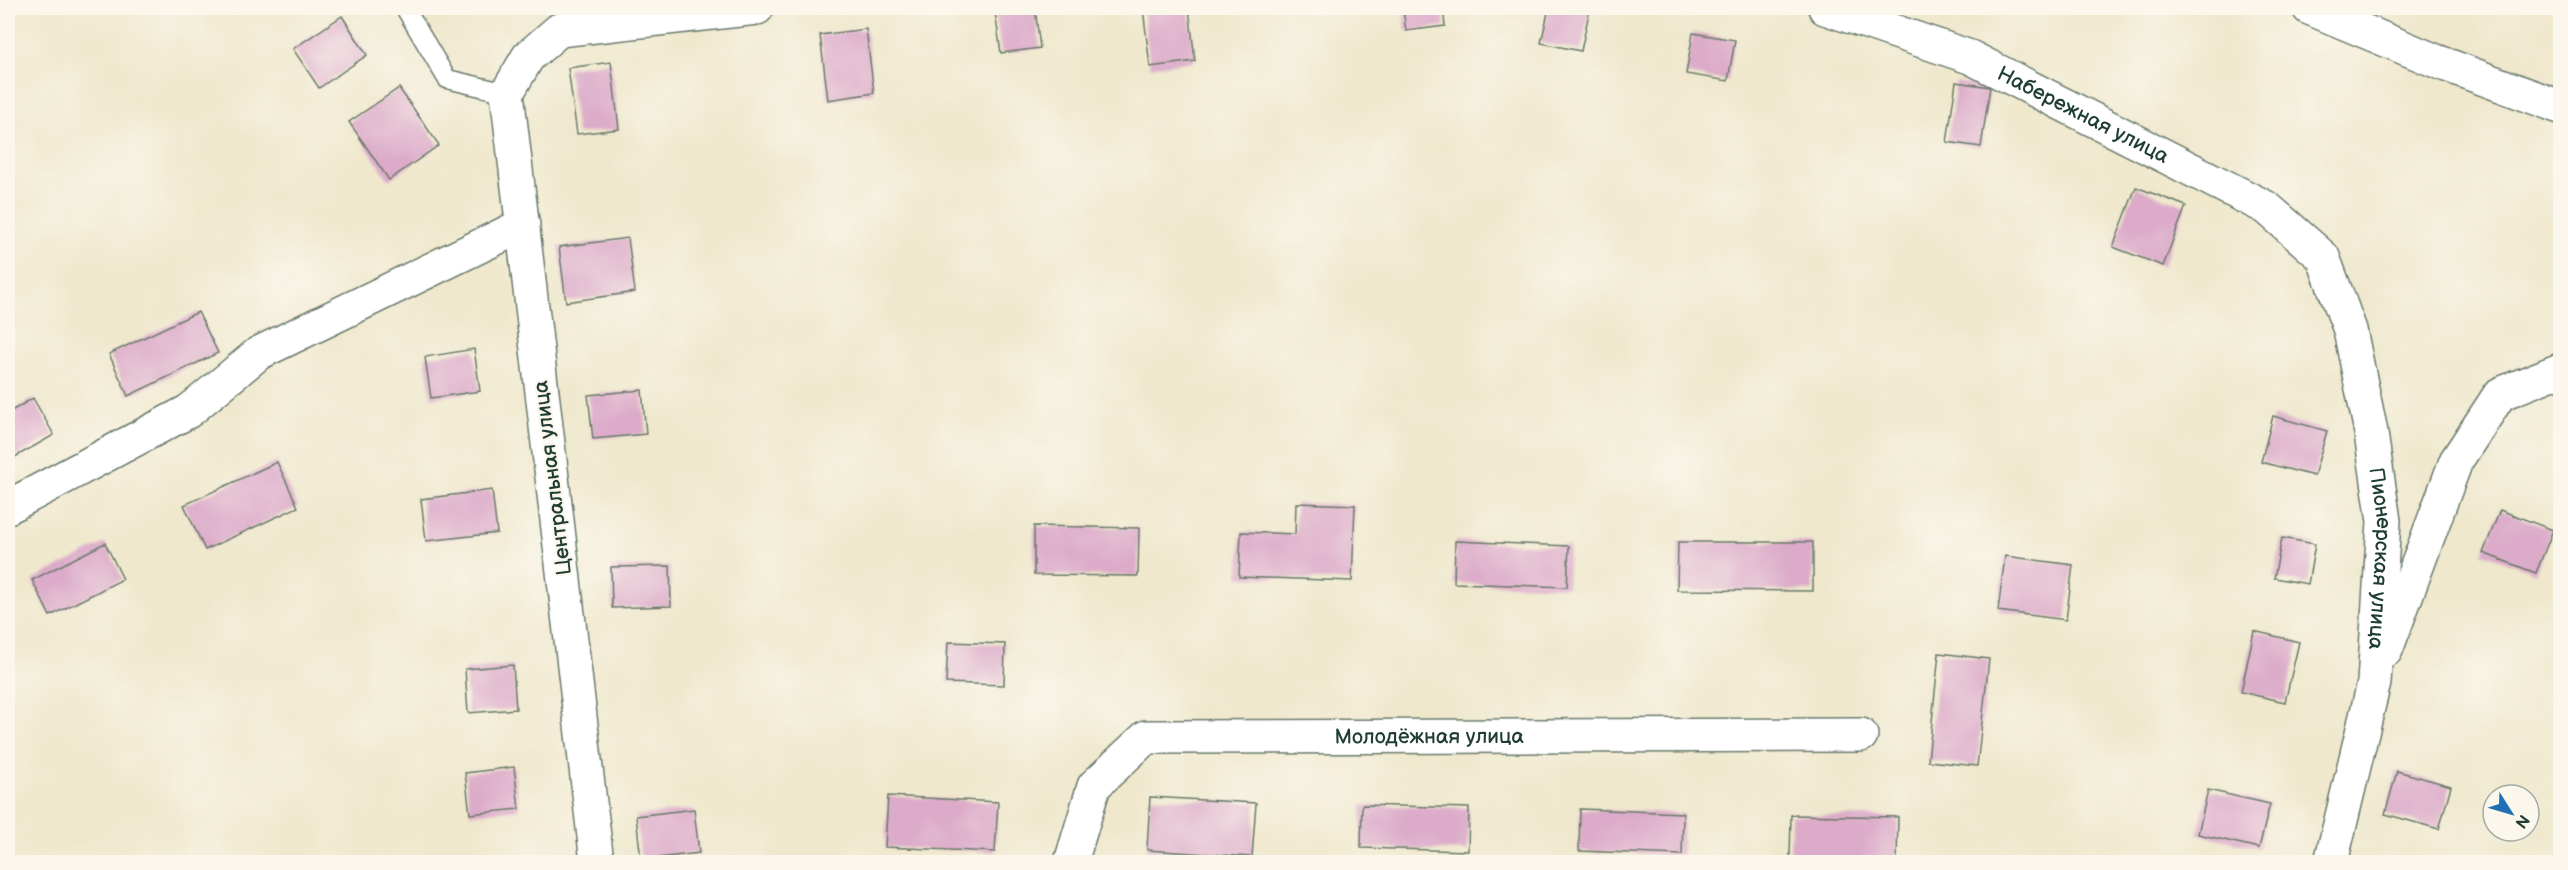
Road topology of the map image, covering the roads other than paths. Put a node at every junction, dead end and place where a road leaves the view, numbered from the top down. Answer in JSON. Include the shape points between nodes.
{"nodes":[{"id":1,"x":405,"y":8,"type":"edge"},
{"id":2,"x":757,"y":8,"type":"edge"},
{"id":3,"x":1825,"y":8,"type":"edge"},
{"id":4,"x":2309,"y":8,"type":"edge"},
{"id":5,"x":507,"y":93,"type":"junction"},
{"id":6,"x":2560,"y":107,"type":"edge"},
{"id":7,"x":523,"y":225,"type":"junction"},
{"id":8,"x":2323,"y":257,"type":"joint"},
{"id":9,"x":2560,"y":369,"type":"edge"},
{"id":10,"x":8,"y":507,"type":"edge"},
{"id":11,"x":2374,"y":683,"type":"junction"},
{"id":12,"x":1861,"y":735,"type":"dead end"},
{"id":13,"x":597,"y":862,"type":"edge"},
{"id":14,"x":1071,"y":862,"type":"edge"},
{"id":15,"x":2331,"y":862,"type":"edge"}],
"edges":[{"from":1,"to":5,"type":"lane","via":[[447,79]]},
{"from":2,"to":5,"type":"street","via":[[559,30],[528,57]]},
{"from":3,"to":8,"type":"street","name":"Набережная улица","via":[[1970,57],[2267,208]]},
{"from":4,"to":6,"type":"street"},
{"from":5,"to":7,"type":"street","name":"Центральная улица"},
{"from":7,"to":10,"type":"street","via":[[260,353],[189,411]]},
{"from":7,"to":13,"type":"street","name":"Центральная улица"},
{"from":8,"to":11,"type":"street","name":"Пионерская улица","via":[[2350,330],[2384,521]]},
{"from":9,"to":11,"type":"street","via":[[2500,394],[2456,461]]},
{"from":11,"to":15,"type":"street","name":"Пионерская улица"},
{"from":12,"to":14,"type":"street","name":"Молодёжная улица","via":[[1146,737],[1094,786]]}]}
